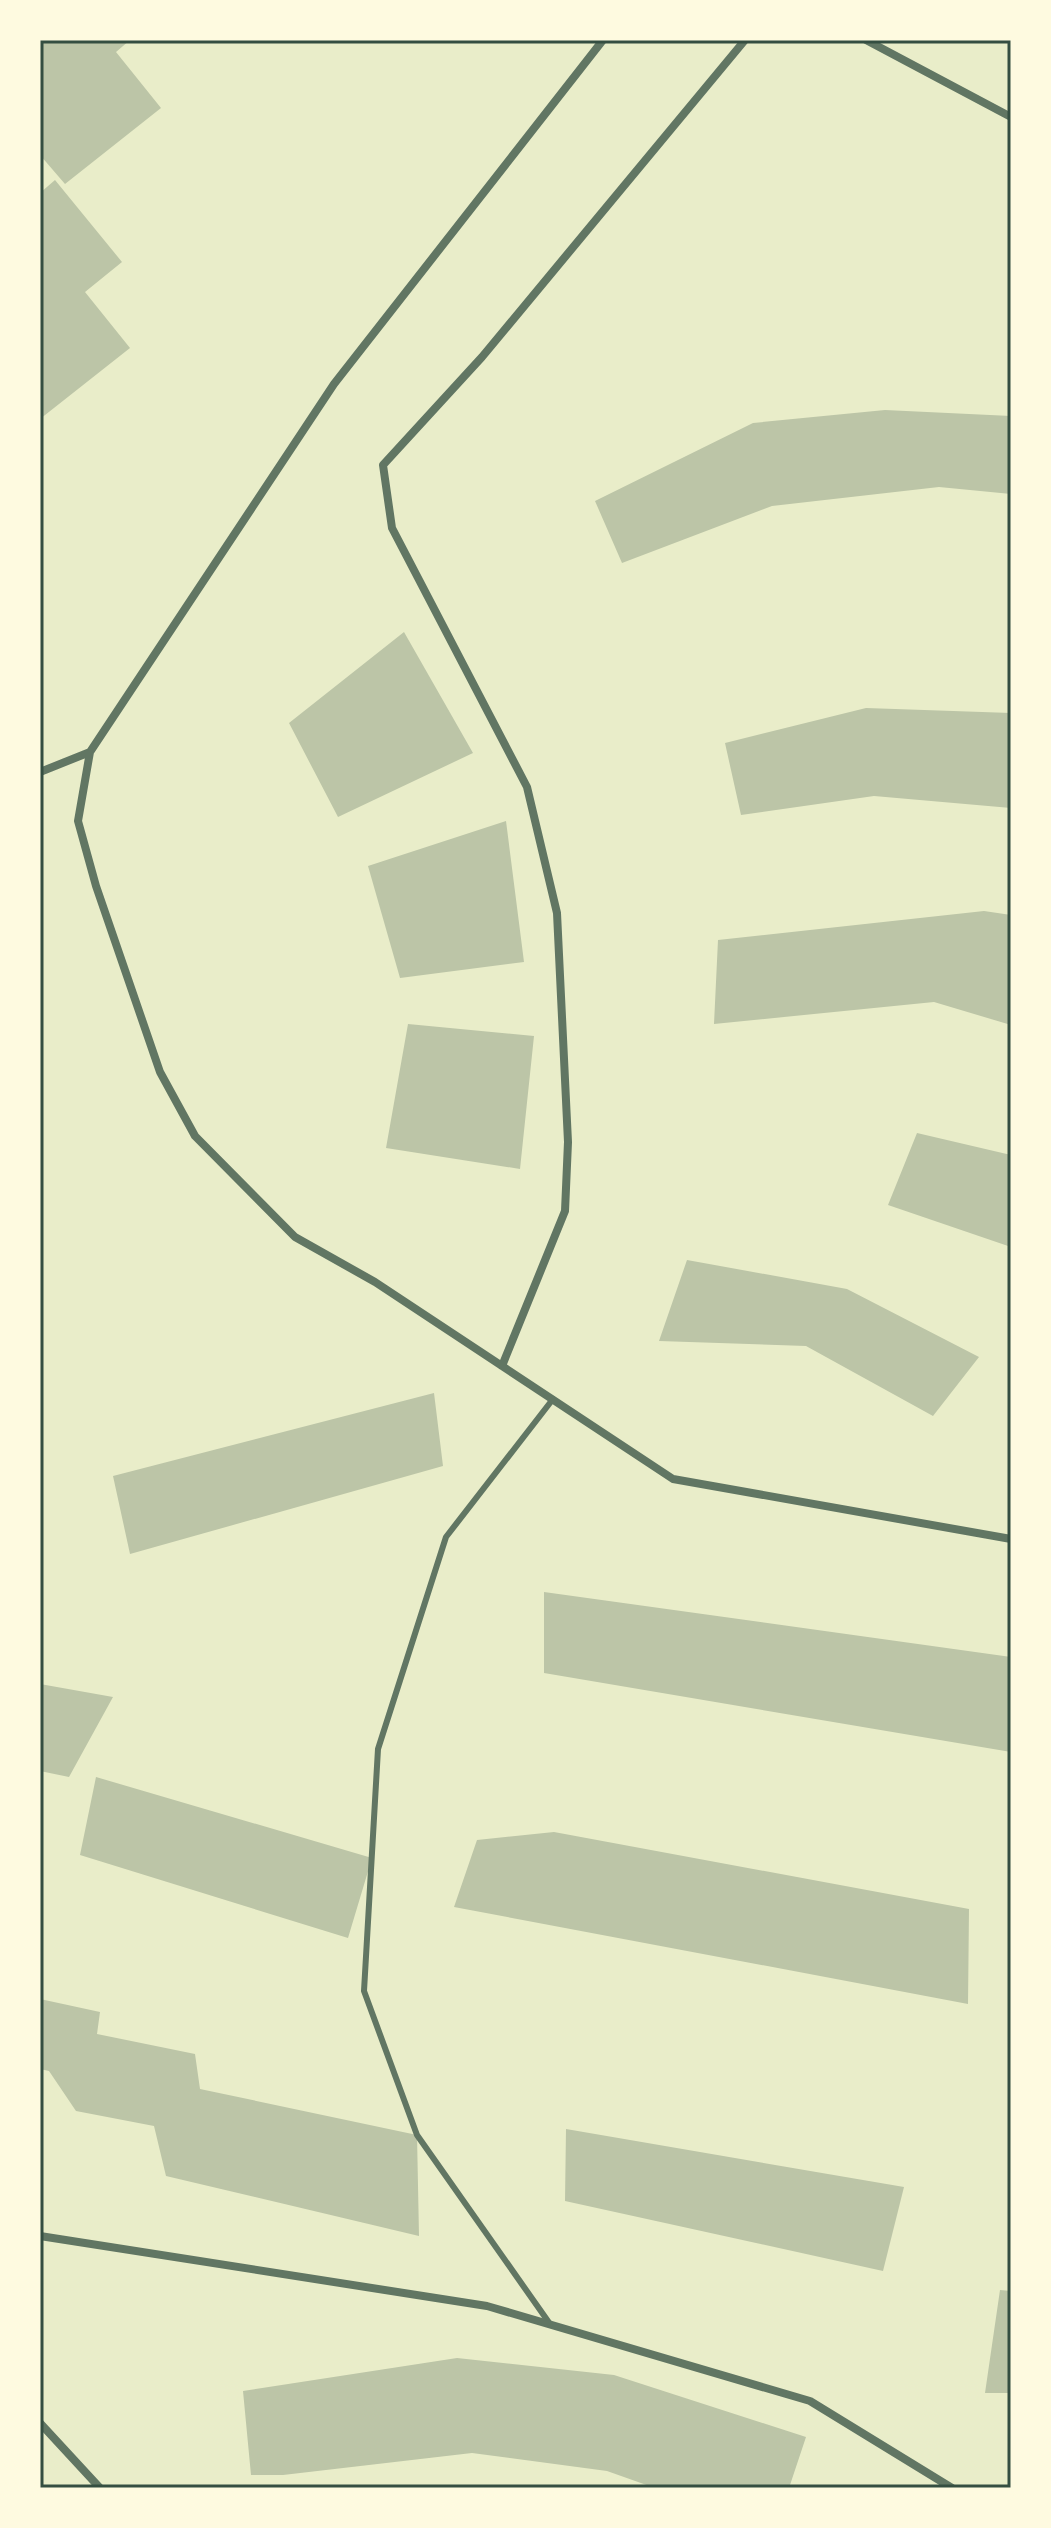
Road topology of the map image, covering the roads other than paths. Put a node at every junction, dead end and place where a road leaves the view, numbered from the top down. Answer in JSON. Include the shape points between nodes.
{"nodes":[{"id":1,"x":603,"y":40,"type":"edge"},
{"id":2,"x":745,"y":40,"type":"edge"},
{"id":3,"x":866,"y":40,"type":"edge"},
{"id":4,"x":1011,"y":117,"type":"edge"},
{"id":5,"x":90,"y":752,"type":"junction"},
{"id":6,"x":40,"y":772,"type":"edge"},
{"id":7,"x":502,"y":1366,"type":"junction"},
{"id":8,"x":553,"y":1399,"type":"junction"},
{"id":9,"x":1011,"y":1539,"type":"edge"},
{"id":10,"x":40,"y":2236,"type":"edge"},
{"id":11,"x":550,"y":2324,"type":"junction"},
{"id":12,"x":40,"y":2423,"type":"edge"},
{"id":13,"x":100,"y":2488,"type":"edge"},
{"id":14,"x":952,"y":2488,"type":"edge"}],
"edges":[{"from":1,"to":5,"type":"street","via":[[334,384]]},
{"from":2,"to":7,"type":"street","via":[[482,357],[383,465],[392,528],[527,787],[557,913],[568,1142],[565,1211]]},
{"from":3,"to":4,"type":"street"},
{"from":5,"to":6,"type":"street"},
{"from":5,"to":7,"type":"street","via":[[78,821],[160,1072],[195,1136],[295,1237],[375,1282]]},
{"from":7,"to":8,"type":"street"},
{"from":8,"to":9,"type":"street","via":[[673,1479]]},
{"from":8,"to":11,"type":"lane","via":[[446,1537],[407,1658],[378,1749],[364,1991],[417,2135]]},
{"from":10,"to":11,"type":"street","via":[[487,2306]]},
{"from":11,"to":14,"type":"street","via":[[810,2401]]},
{"from":12,"to":13,"type":"street"}]}
